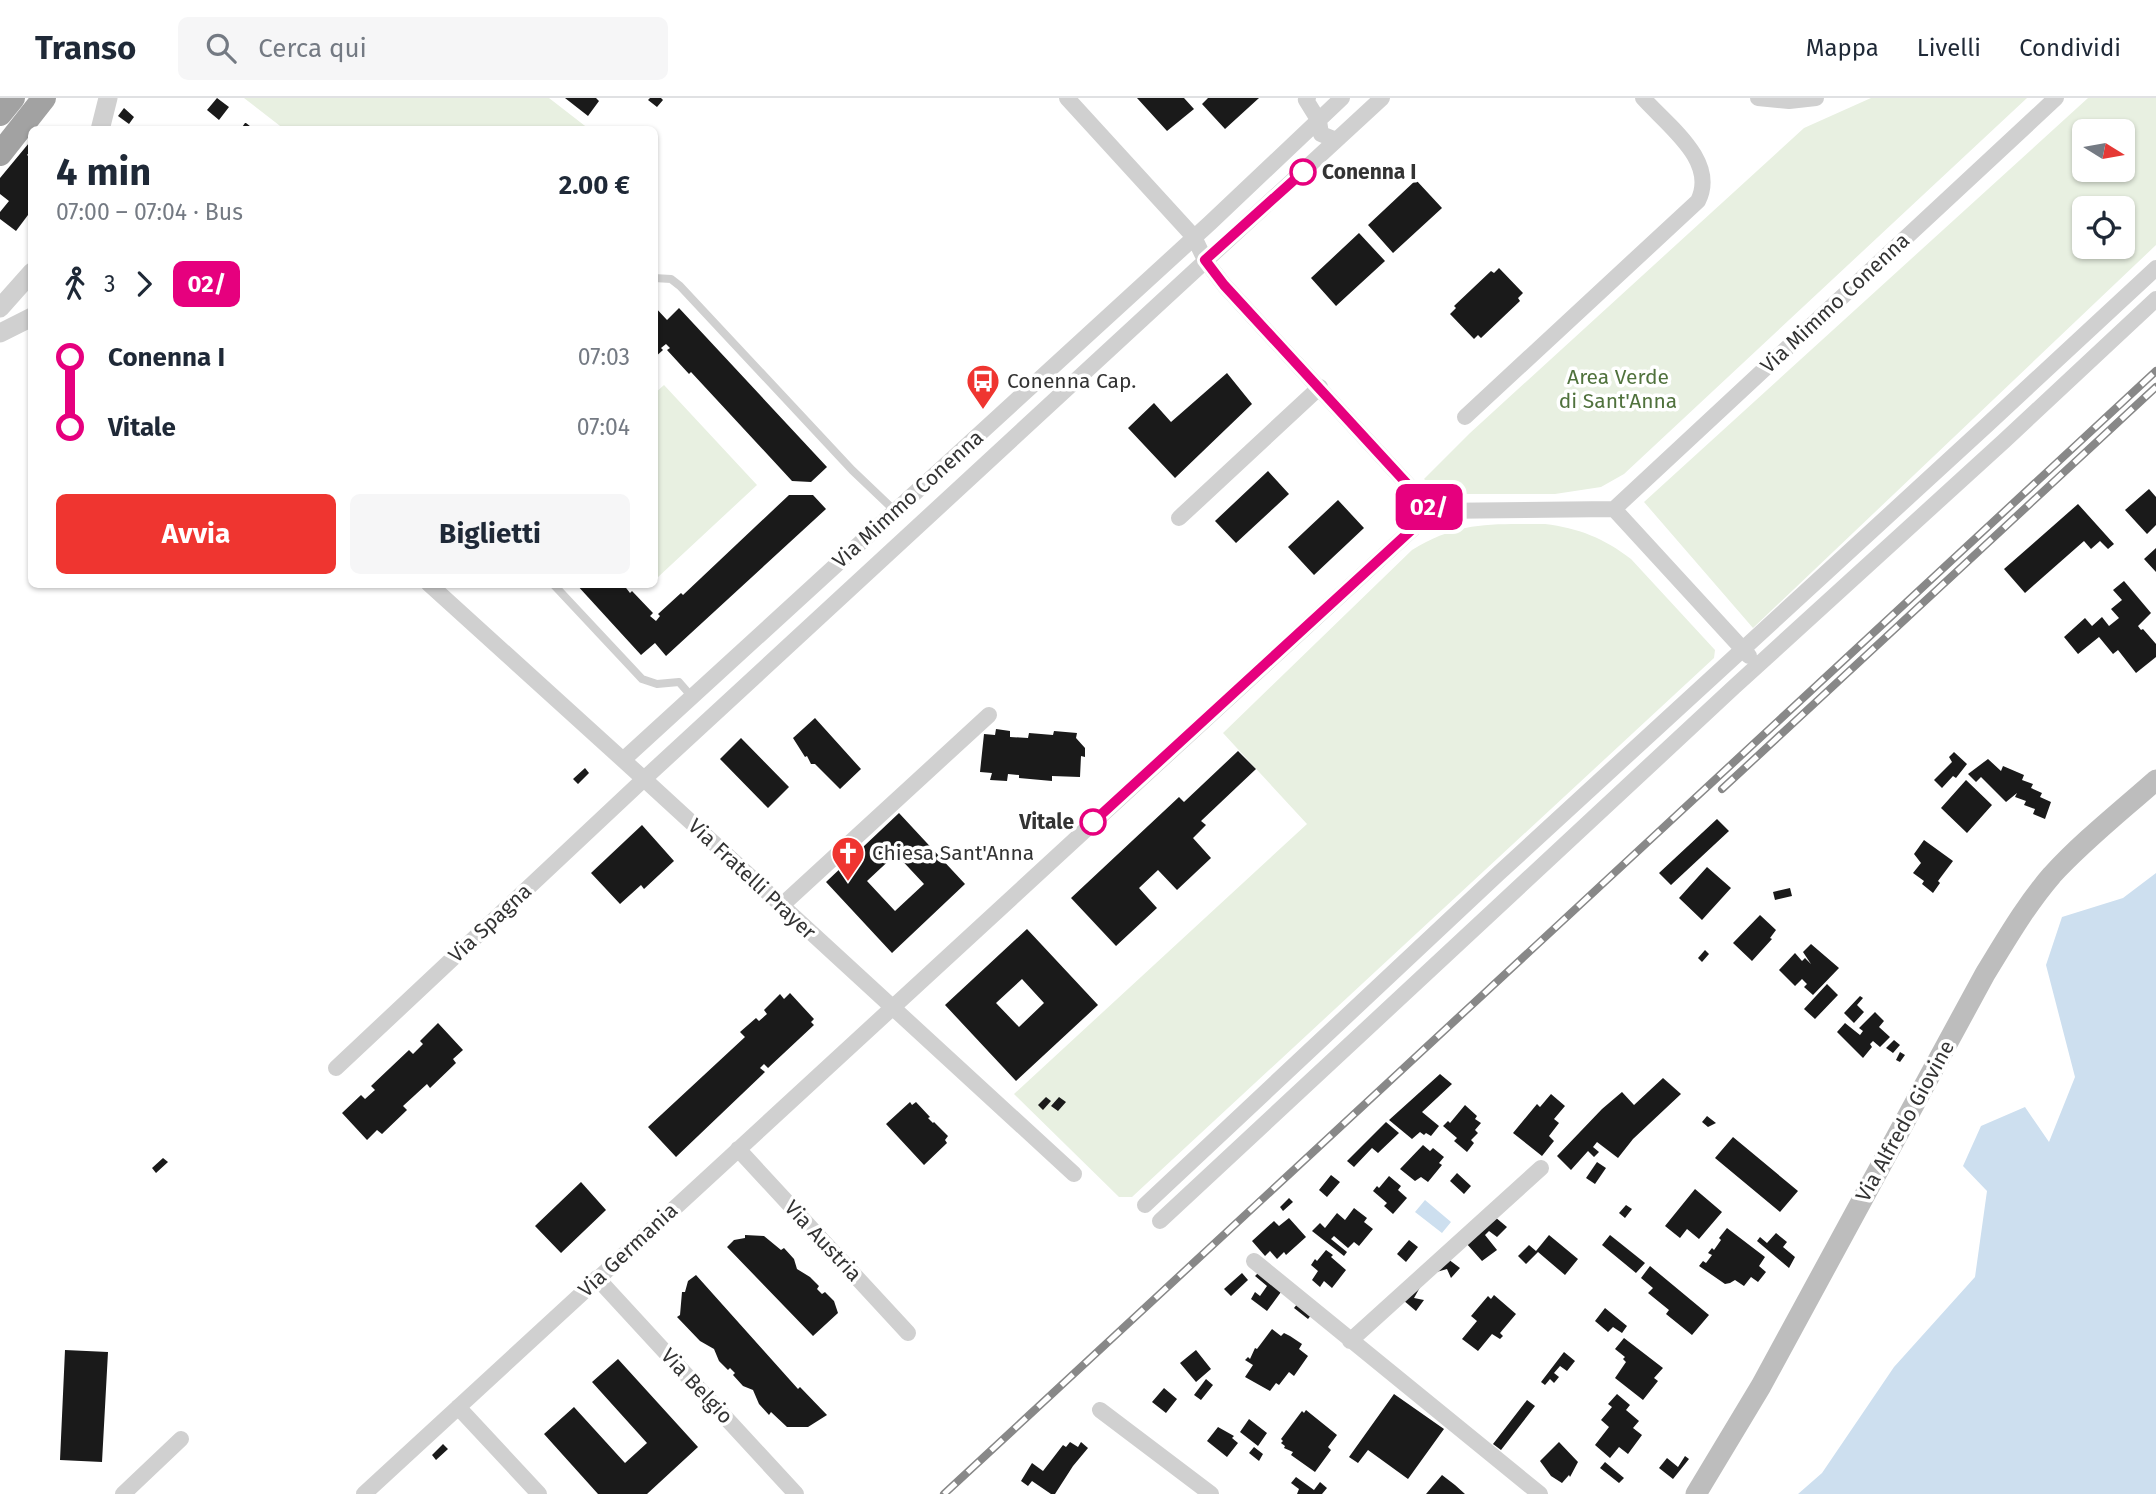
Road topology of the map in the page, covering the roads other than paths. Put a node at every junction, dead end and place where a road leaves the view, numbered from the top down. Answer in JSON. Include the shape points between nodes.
{"nodes":[{"id":1,"x":13,"y":98,"type":"edge"},
{"id":2,"x":44,"y":98,"type":"edge"},
{"id":3,"x":108,"y":98,"type":"edge"},
{"id":4,"x":1066,"y":98,"type":"edge"},
{"id":5,"x":1308,"y":98,"type":"edge"},
{"id":6,"x":1342,"y":98,"type":"edge"},
{"id":7,"x":1382,"y":98,"type":"edge"},
{"id":8,"x":1643,"y":98,"type":"edge"},
{"id":9,"x":1758,"y":98,"type":"edge"},
{"id":10,"x":1816,"y":98,"type":"edge"},
{"id":11,"x":2056,"y":98,"type":"edge"},
{"id":12,"x":0,"y":114,"type":"edge"},
{"id":13,"x":1319,"y":121,"type":"junction"},
{"id":14,"x":101,"y":126,"type":"edge"},
{"id":15,"x":1336,"y":139,"type":"junction"},
{"id":16,"x":0,"y":154,"type":"edge"},
{"id":17,"x":1280,"y":156,"type":"junction"},
{"id":18,"x":1303,"y":172,"type":"junction"},
{"id":19,"x":1194,"y":237,"type":"junction"},
{"id":20,"x":1205,"y":260,"type":"junction"},
{"id":21,"x":2156,"y":268,"type":"edge"},
{"id":22,"x":28,"y":277,"type":"edge"},
{"id":23,"x":658,"y":278,"type":"edge"},
{"id":24,"x":2156,"y":299,"type":"edge"},
{"id":25,"x":0,"y":308,"type":"edge"},
{"id":26,"x":28,"y":319,"type":"edge"},
{"id":27,"x":0,"y":333,"type":"edge"},
{"id":28,"x":1320,"y":387,"type":"junction"},
{"id":29,"x":1465,"y":417,"type":"dead end"},
{"id":30,"x":919,"y":490,"type":"junction"},
{"id":31,"x":938,"y":508,"type":"junction"},
{"id":32,"x":1614,"y":509,"type":"junction"},
{"id":33,"x":895,"y":511,"type":"junction"},
{"id":34,"x":1432,"y":511,"type":"junction"},
{"id":35,"x":1179,"y":518,"type":"dead end"},
{"id":36,"x":913,"y":531,"type":"junction"},
{"id":37,"x":433,"y":588,"type":"edge"},
{"id":38,"x":558,"y":588,"type":"edge"},
{"id":39,"x":1743,"y":648,"type":"junction"},
{"id":40,"x":1758,"y":666,"type":"junction"},
{"id":41,"x":692,"y":697,"type":"junction"},
{"id":42,"x":989,"y":715,"type":"dead end"},
{"id":43,"x":622,"y":760,"type":"junction"},
{"id":44,"x":644,"y":779,"type":"junction"},
{"id":45,"x":2156,"y":780,"type":"edge"},
{"id":46,"x":782,"y":906,"type":"junction"},
{"id":47,"x":891,"y":1007,"type":"junction"},
{"id":48,"x":336,"y":1068,"type":"dead end"},
{"id":49,"x":738,"y":1149,"type":"junction"},
{"id":50,"x":1541,"y":1168,"type":"dead end"},
{"id":51,"x":1074,"y":1174,"type":"dead end"},
{"id":52,"x":1145,"y":1205,"type":"dead end"},
{"id":53,"x":1160,"y":1220,"type":"dead end"},
{"id":54,"x":1254,"y":1261,"type":"dead end"},
{"id":55,"x":597,"y":1278,"type":"junction"},
{"id":56,"x":908,"y":1333,"type":"dead end"},
{"id":57,"x":1350,"y":1341,"type":"junction"},
{"id":58,"x":458,"y":1407,"type":"junction"},
{"id":59,"x":1100,"y":1410,"type":"dead end"},
{"id":60,"x":181,"y":1439,"type":"dead end"},
{"id":61,"x":123,"y":1494,"type":"edge"},
{"id":62,"x":364,"y":1494,"type":"edge"},
{"id":63,"x":539,"y":1494,"type":"edge"},
{"id":64,"x":796,"y":1494,"type":"edge"},
{"id":65,"x":1211,"y":1494,"type":"edge"},
{"id":66,"x":1540,"y":1494,"type":"edge"},
{"id":67,"x":1696,"y":1494,"type":"edge"}],
"edges":[{"from":1,"to":12,"type":"highway"},
{"from":2,"to":16,"type":"highway"},
{"from":3,"to":14,"type":"street"},
{"from":4,"to":19,"type":"street"},
{"from":5,"to":13,"type":"street"},
{"from":6,"to":13,"type":"street","name":"Via Mimmo Conenna"},
{"from":7,"to":15,"type":"street","name":"Via Mimmo Conenna"},
{"from":8,"to":29,"type":"street","via":[[1700,163],[1704,182],[1698,201]]},
{"from":9,"to":10,"type":"street"},
{"from":11,"to":32,"type":"street","name":"Via Mimmo Conenna"},
{"from":13,"to":15,"type":"street","via":[[1321,134]]},
{"from":13,"to":17,"type":"street","name":"Via Mimmo Conenna"},
{"from":15,"to":18,"type":"street","name":"Via Mimmo Conenna"},
{"from":17,"to":18,"type":"street","via":[[1297,159]]},
{"from":17,"to":19,"type":"street","name":"Via Mimmo Conenna"},
{"from":18,"to":20,"type":"street","name":"Via Mimmo Conenna"},
{"from":19,"to":20,"type":"street"},
{"from":19,"to":30,"type":"street","name":"Via Mimmo Conenna"},
{"from":20,"to":28,"type":"street"},
{"from":20,"to":31,"type":"street","name":"Via Mimmo Conenna"},
{"from":21,"to":39,"type":"street"},
{"from":22,"to":25,"type":"street"},
{"from":23,"to":33,"type":"lane","via":[[671,279],[680,286]]},
{"from":24,"to":40,"type":"street"},
{"from":26,"to":27,"type":"street"},
{"from":28,"to":34,"type":"street"},
{"from":28,"to":35,"type":"street"},
{"from":30,"to":31,"type":"street"},
{"from":30,"to":33,"type":"street","name":"Via Mimmo Conenna"},
{"from":31,"to":36,"type":"street","name":"Via Mimmo Conenna"},
{"from":32,"to":34,"type":"street"},
{"from":32,"to":39,"type":"street"},
{"from":33,"to":36,"type":"street"},
{"from":33,"to":41,"type":"street","name":"Via Mimmo Conenna"},
{"from":34,"to":47,"type":"street","name":"Via Germania"},
{"from":36,"to":44,"type":"street","name":"Via Mimmo Conenna"},
{"from":37,"to":43,"type":"street","name":"Via Fratelli Prayer"},
{"from":38,"to":41,"type":"lane","via":[[642,679],[657,684],[679,682]]},
{"from":39,"to":40,"type":"street"},
{"from":39,"to":52,"type":"street"},
{"from":40,"to":53,"type":"street"},
{"from":41,"to":43,"type":"street","name":"Via Mimmo Conenna"},
{"from":42,"to":46,"type":"street"},
{"from":43,"to":44,"type":"street","name":"Via Fratelli Prayer"},
{"from":44,"to":46,"type":"street","name":"Via Fratelli Prayer"},
{"from":44,"to":48,"type":"street","name":"Via Spagna"},
{"from":45,"to":67,"type":"main road","name":"Via Alfredo Giovine","via":[[2081,846],[2027,906]]},
{"from":46,"to":47,"type":"street","name":"Via Fratelli Prayer"},
{"from":47,"to":49,"type":"street","name":"Via Germania"},
{"from":47,"to":51,"type":"street","name":"Via Fratelli Prayer"},
{"from":49,"to":55,"type":"street","name":"Via Germania"},
{"from":49,"to":56,"type":"street","name":"Via Austria"},
{"from":50,"to":57,"type":"street"},
{"from":54,"to":57,"type":"street"},
{"from":55,"to":58,"type":"street","name":"Via Germania"},
{"from":55,"to":64,"type":"street","name":"Via Belgio"},
{"from":57,"to":66,"type":"street"},
{"from":58,"to":62,"type":"street","name":"Via Germania"},
{"from":58,"to":63,"type":"street"},
{"from":59,"to":65,"type":"street"},
{"from":60,"to":61,"type":"street"}]}
